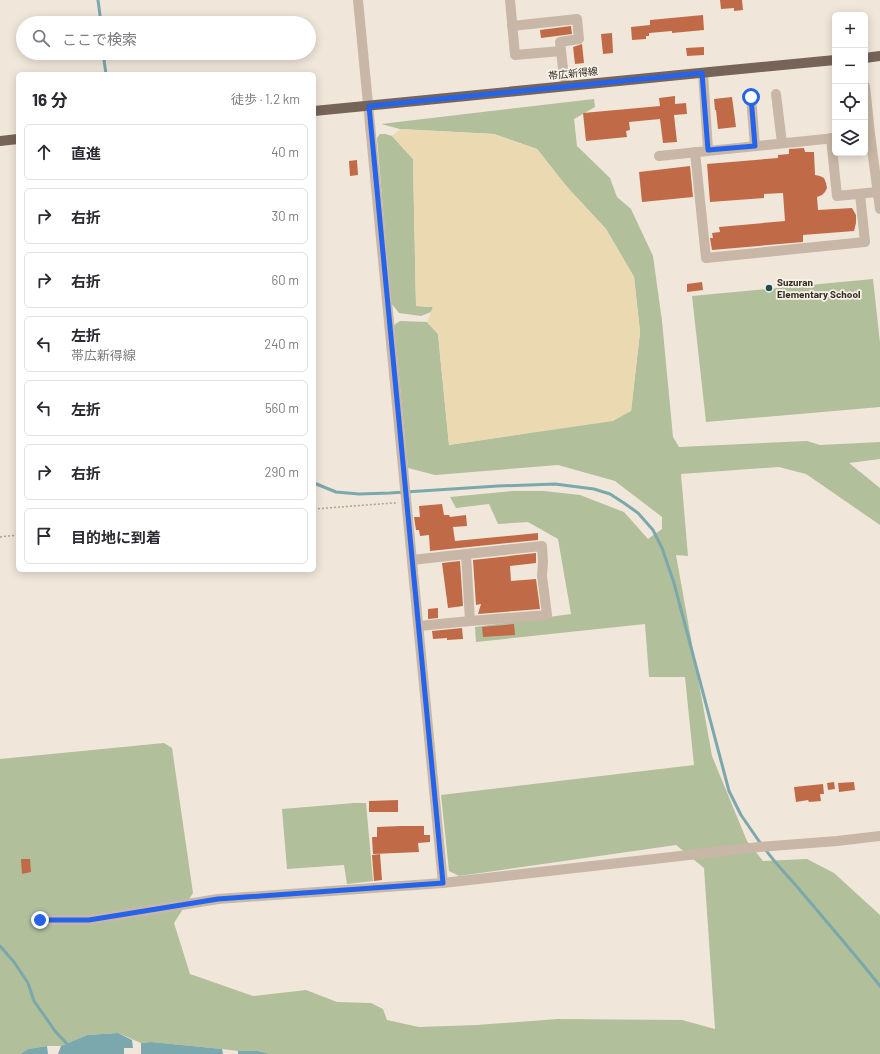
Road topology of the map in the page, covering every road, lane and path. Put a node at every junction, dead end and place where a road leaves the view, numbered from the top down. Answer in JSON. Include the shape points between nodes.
{"nodes":[{"id":1,"x":358,"y":0,"type":"edge"},
{"id":2,"x":510,"y":0,"type":"edge"},
{"id":3,"x":512,"y":26,"type":"junction"},
{"id":4,"x":561,"y":50,"type":"junction"},
{"id":5,"x":880,"y":56,"type":"edge"},
{"id":6,"x":868,"y":58,"type":"edge"},
{"id":7,"x":832,"y":60,"type":"edge"},
{"id":8,"x":702,"y":73,"type":"junction"},
{"id":9,"x":565,"y":86,"type":"junction"},
{"id":10,"x":776,"y":94,"type":"dead end"},
{"id":11,"x":751,"y":97,"type":"dead end"},
{"id":12,"x":369,"y":106,"type":"junction"},
{"id":13,"x":316,"y":111,"type":"edge"},
{"id":14,"x":868,"y":135,"type":"edge"},
{"id":15,"x":832,"y":138,"type":"edge"},
{"id":16,"x":16,"y":139,"type":"edge"},
{"id":17,"x":0,"y":141,"type":"edge"},
{"id":18,"x":782,"y":143,"type":"junction"},
{"id":19,"x":755,"y":146,"type":"junction"},
{"id":20,"x":708,"y":150,"type":"junction"},
{"id":21,"x":695,"y":152,"type":"junction"},
{"id":22,"x":659,"y":156,"type":"dead end"},
{"id":23,"x":834,"y":156,"type":"edge"},
{"id":24,"x":877,"y":192,"type":"junction"},
{"id":25,"x":860,"y":194,"type":"junction"},
{"id":26,"x":880,"y":209,"type":"edge"},
{"id":27,"x":407,"y":502,"type":"junction"},
{"id":28,"x":316,"y":509,"type":"edge"},
{"id":29,"x":16,"y":535,"type":"edge"},
{"id":30,"x":0,"y":537,"type":"edge"},
{"id":31,"x":466,"y":554,"type":"junction"},
{"id":32,"x":412,"y":560,"type":"junction"},
{"id":33,"x":470,"y":622,"type":"junction"},
{"id":34,"x":419,"y":626,"type":"junction"},
{"id":35,"x":880,"y":836,"type":"edge"},
{"id":36,"x":443,"y":883,"type":"junction"},
{"id":37,"x":40,"y":920,"type":"dead end"}],
"edges":[{"from":1,"to":12,"type":"street"},
{"from":2,"to":3,"type":"street"},
{"from":3,"to":4,"type":"street","via":[[515,55]]},
{"from":3,"to":4,"type":"street","via":[[577,19],[579,40],[560,42]]},
{"from":4,"to":9,"type":"street"},
{"from":5,"to":6,"type":"main road"},
{"from":7,"to":8,"type":"main road","name":"帯広新得線"},
{"from":8,"to":9,"type":"main road","name":"帯広新得線"},
{"from":8,"to":20,"type":"street"},
{"from":9,"to":12,"type":"main road","name":"帯広新得線"},
{"from":10,"to":18,"type":"street"},
{"from":11,"to":19,"type":"street"},
{"from":12,"to":13,"type":"main road","name":"帯広新得線"},
{"from":12,"to":27,"type":"street"},
{"from":14,"to":24,"type":"street"},
{"from":15,"to":18,"type":"street"},
{"from":16,"to":17,"type":"main road"},
{"from":18,"to":19,"type":"street"},
{"from":19,"to":20,"type":"street"},
{"from":20,"to":21,"type":"street"},
{"from":21,"to":22,"type":"street"},
{"from":21,"to":25,"type":"street","via":[[706,258],[865,242]]},
{"from":23,"to":25,"type":"street","via":[[837,196]]},
{"from":24,"to":25,"type":"street"},
{"from":24,"to":26,"type":"street"},
{"from":27,"to":28,"type":"path"},
{"from":27,"to":32,"type":"street"},
{"from":29,"to":30,"type":"path"},
{"from":31,"to":32,"type":"street"},
{"from":31,"to":33,"type":"street"},
{"from":31,"to":33,"type":"street","via":[[542,546],[542,576],[547,615]]},
{"from":32,"to":34,"type":"street"},
{"from":33,"to":34,"type":"street"},
{"from":34,"to":36,"type":"street"},
{"from":35,"to":36,"type":"street","via":[[759,846]]},
{"from":36,"to":37,"type":"street","via":[[218,899],[89,920]]}]}
